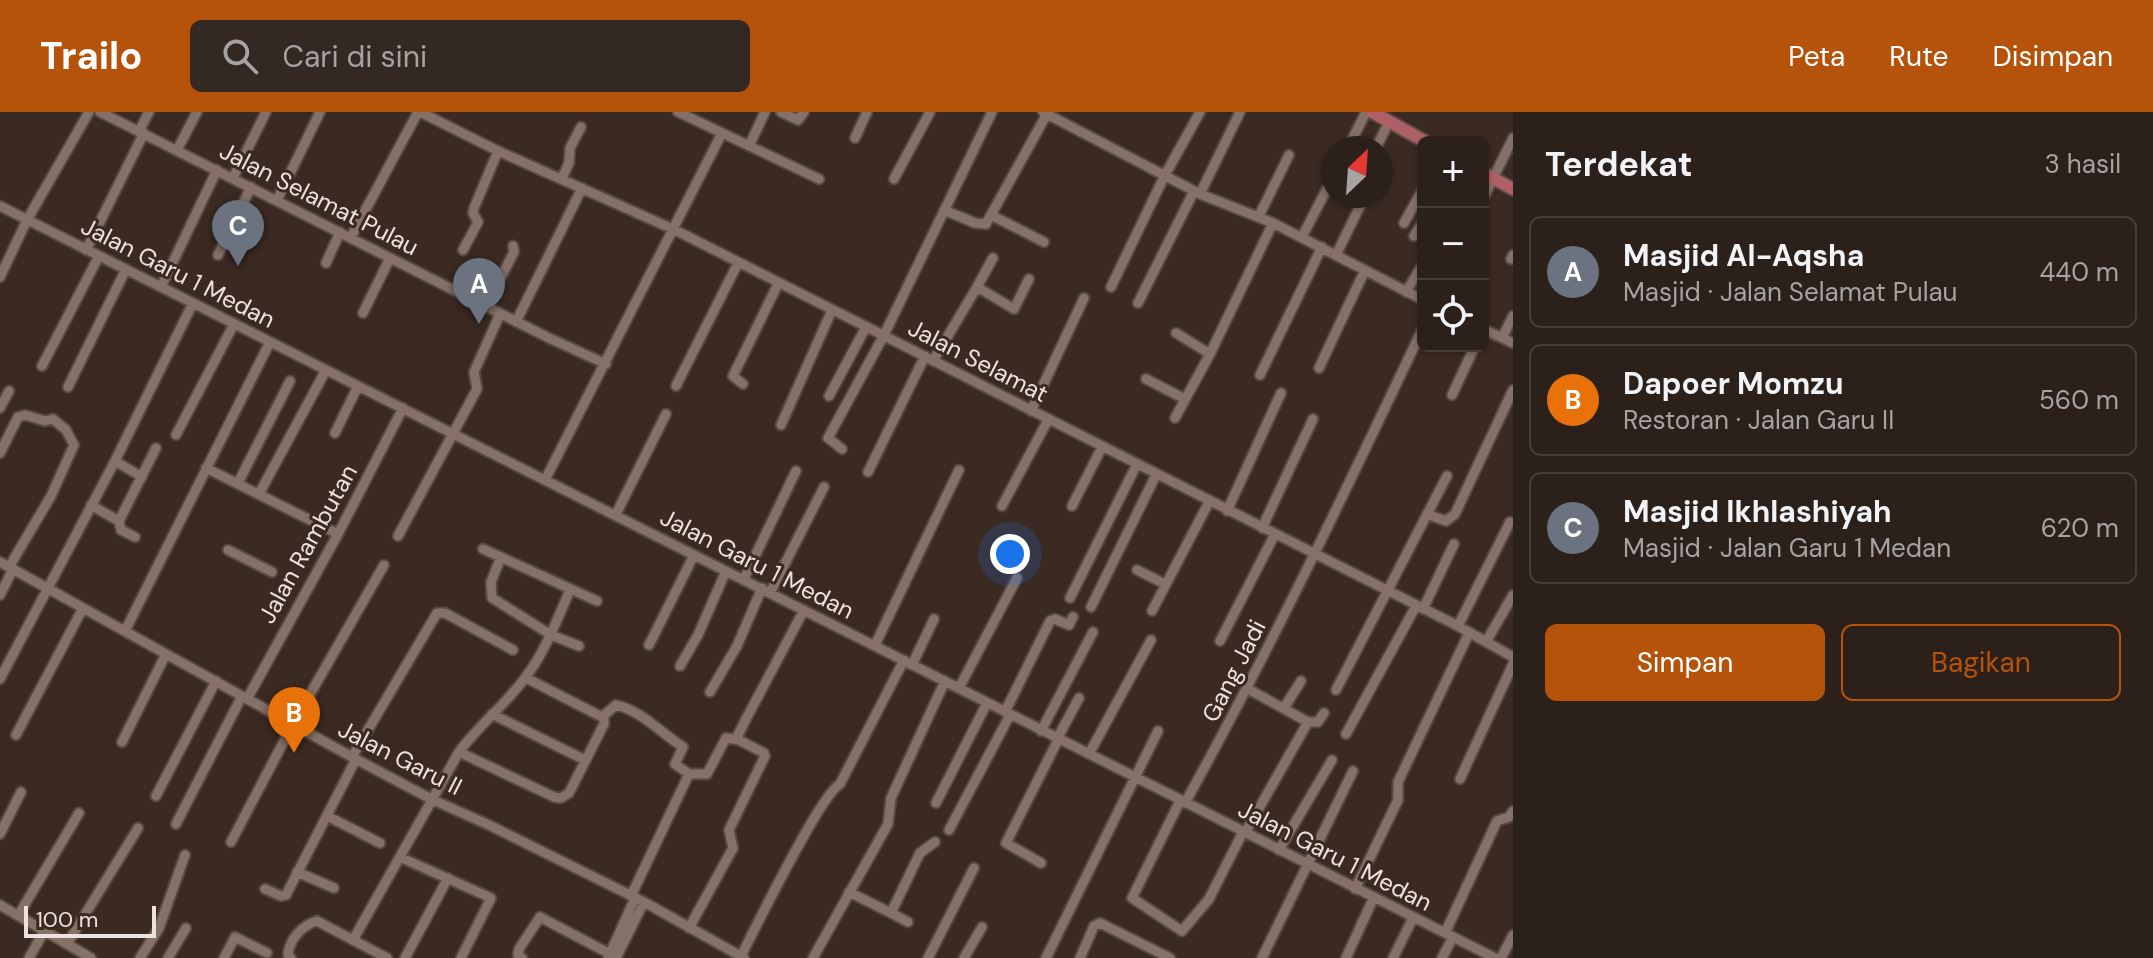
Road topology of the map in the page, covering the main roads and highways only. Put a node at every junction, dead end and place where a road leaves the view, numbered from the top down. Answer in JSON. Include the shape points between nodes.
{"nodes":[{"id":1,"x":1372,"y":112,"type":"edge"},
{"id":2,"x":1417,"y":137,"type":"edge"},
{"id":3,"x":1489,"y":176,"type":"edge"},
{"id":4,"x":1513,"y":189,"type":"edge"}],
"edges":[{"from":1,"to":2,"type":"main road"},
{"from":3,"to":4,"type":"main road"}]}
